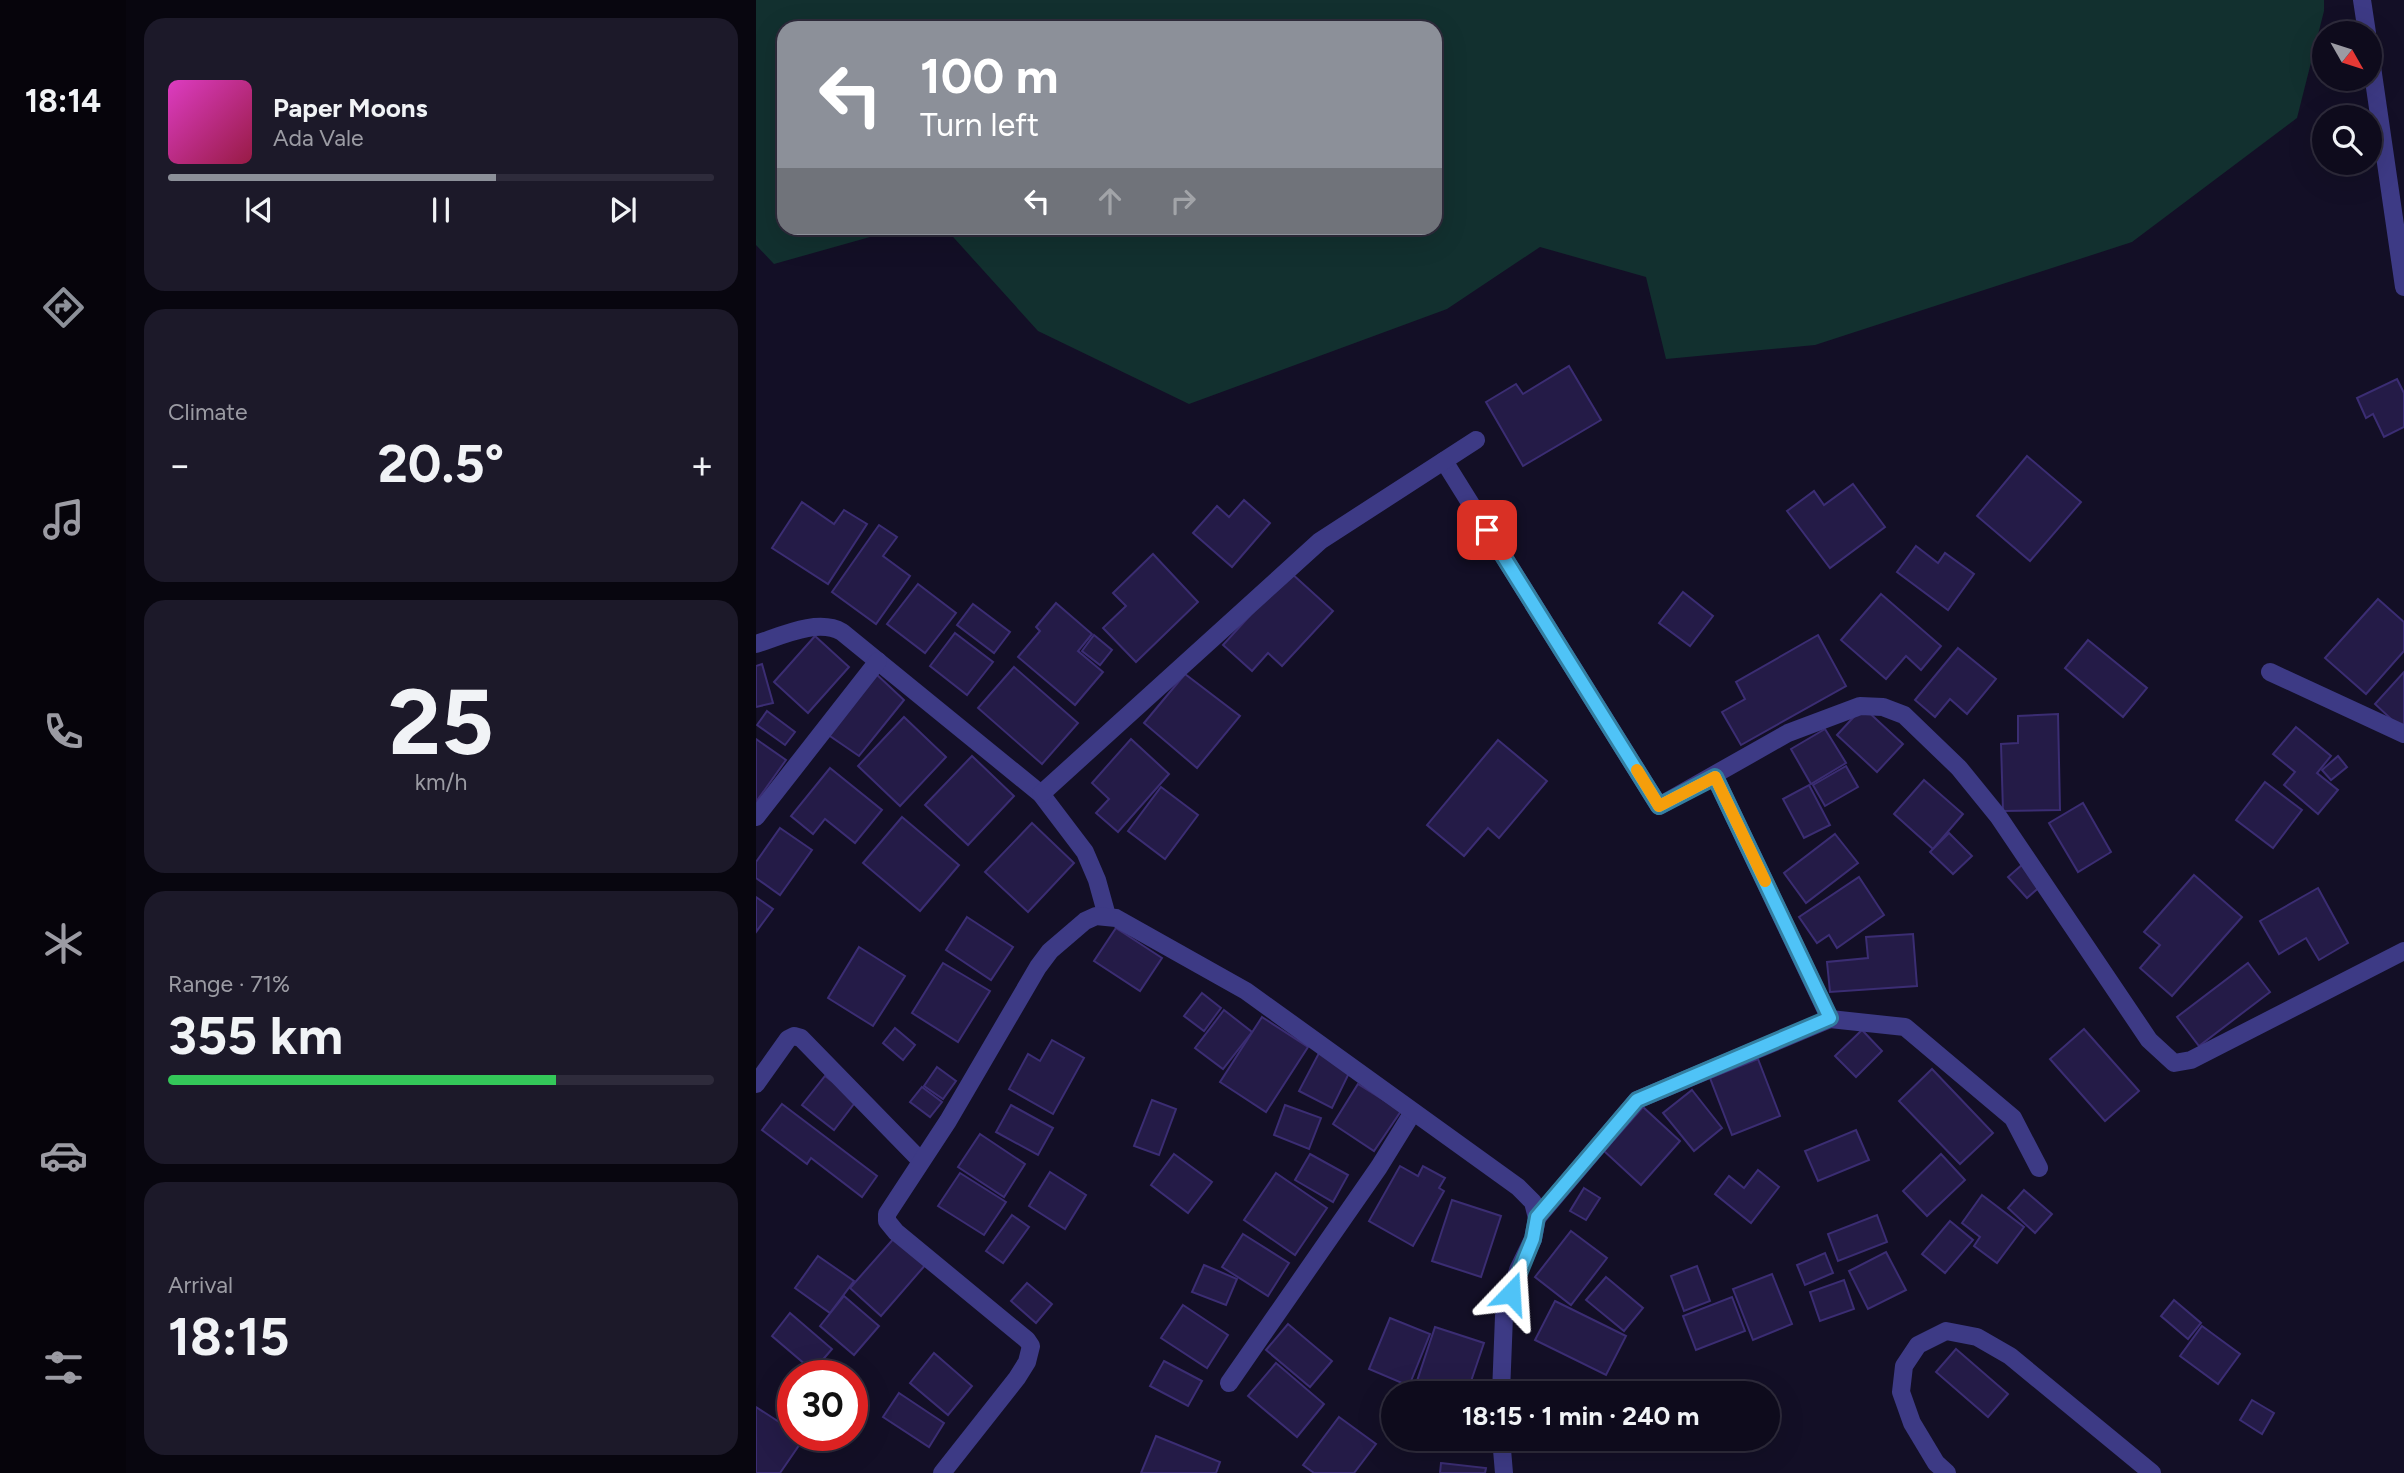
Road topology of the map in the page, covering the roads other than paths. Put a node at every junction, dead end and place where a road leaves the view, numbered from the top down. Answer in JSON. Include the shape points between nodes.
{"nodes":[{"id":1,"x":2362,"y":0,"type":"edge"},
{"id":2,"x":2365,"y":21,"type":"edge"},
{"id":3,"x":2376,"y":91,"type":"edge"},
{"id":4,"x":2404,"y":287,"type":"edge"},
{"id":5,"x":1476,"y":440,"type":"dead end"},
{"id":6,"x":1444,"y":461,"type":"junction"},
{"id":7,"x":756,"y":643,"type":"edge"},
{"id":8,"x":878,"y":661,"type":"junction"},
{"id":9,"x":2270,"y":672,"type":"dead end"},
{"id":10,"x":2404,"y":734,"type":"edge"},
{"id":11,"x":1715,"y":777,"type":"junction"},
{"id":12,"x":1041,"y":794,"type":"junction"},
{"id":13,"x":756,"y":817,"type":"edge"},
{"id":14,"x":1107,"y":916,"type":"junction"},
{"id":15,"x":2404,"y":951,"type":"edge"},
{"id":16,"x":1830,"y":1018,"type":"junction"},
{"id":17,"x":756,"y":1084,"type":"edge"},
{"id":18,"x":1413,"y":1112,"type":"junction"},
{"id":19,"x":921,"y":1161,"type":"junction"},
{"id":20,"x":2039,"y":1168,"type":"dead end"},
{"id":21,"x":1537,"y":1217,"type":"junction"},
{"id":22,"x":1501,"y":1381,"type":"edge"},
{"id":23,"x":1230,"y":1383,"type":"dead end"},
{"id":24,"x":1502,"y":1451,"type":"edge"},
{"id":25,"x":942,"y":1473,"type":"edge"},
{"id":26,"x":1504,"y":1473,"type":"edge"},
{"id":27,"x":1947,"y":1473,"type":"edge"},
{"id":28,"x":2152,"y":1473,"type":"edge"}],
"edges":[{"from":1,"to":2,"type":"street"},
{"from":3,"to":4,"type":"street"},
{"from":5,"to":6,"type":"street"},
{"from":6,"to":11,"type":"street","via":[[1659,806]]},
{"from":6,"to":12,"type":"street","via":[[1320,541]]},
{"from":7,"to":8,"type":"street","via":[[831,626]]},
{"from":8,"to":12,"type":"street"},
{"from":8,"to":13,"type":"street"},
{"from":9,"to":10,"type":"street"},
{"from":11,"to":15,"type":"street","via":[[1788,733],[1860,706],[1904,715],[1959,768],[1997,816],[2149,1040],[2174,1063],[2192,1060]]},
{"from":11,"to":16,"type":"street"},
{"from":12,"to":14,"type":"street","via":[[1084,852]]},
{"from":14,"to":18,"type":"street","via":[[1246,991]]},
{"from":14,"to":19,"type":"street","via":[[1086,921],[1038,967]]},
{"from":16,"to":20,"type":"street","via":[[1905,1027],[2013,1118]]},
{"from":16,"to":21,"type":"street","via":[[1637,1100]]},
{"from":17,"to":19,"type":"street","via":[[788,1039],[802,1038]]},
{"from":18,"to":21,"type":"street","via":[[1518,1187],[1533,1202]]},
{"from":18,"to":23,"type":"street"},
{"from":19,"to":25,"type":"street","via":[[891,1206],[887,1221],[1031,1346],[1017,1378]]},
{"from":21,"to":22,"type":"street","via":[[1504,1315]]},
{"from":24,"to":26,"type":"street"},
{"from":27,"to":28,"type":"street","via":[[1912,1423],[1901,1392],[1904,1366],[1918,1345],[1945,1331],[1977,1337],[2010,1356]]}]}
